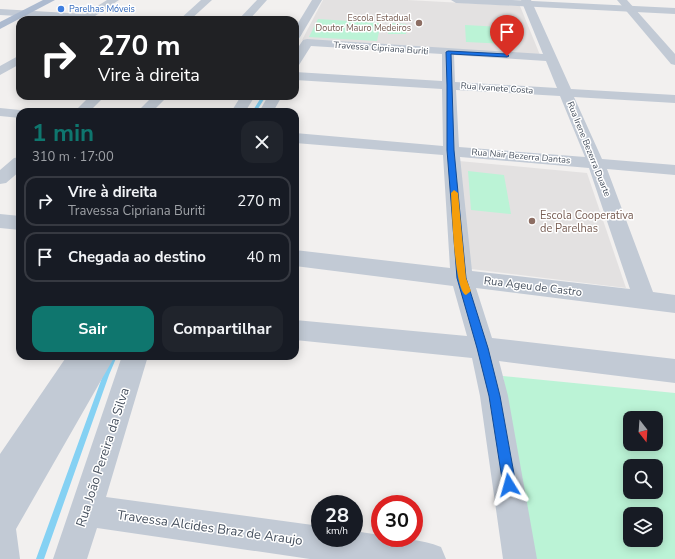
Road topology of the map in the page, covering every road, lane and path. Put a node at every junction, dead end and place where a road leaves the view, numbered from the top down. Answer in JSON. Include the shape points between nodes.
{"nodes":[{"id":1,"x":50,"y":0,"type":"edge"},
{"id":2,"x":114,"y":0,"type":"edge"},
{"id":3,"x":207,"y":0,"type":"edge"},
{"id":4,"x":262,"y":0,"type":"edge"},
{"id":5,"x":311,"y":0,"type":"edge"},
{"id":6,"x":317,"y":0,"type":"edge"},
{"id":7,"x":456,"y":0,"type":"edge"},
{"id":8,"x":622,"y":0,"type":"edge"},
{"id":9,"x":526,"y":2,"type":"edge"},
{"id":10,"x":630,"y":9,"type":"junction"},
{"id":11,"x":675,"y":11,"type":"edge"},
{"id":12,"x":0,"y":12,"type":"edge"},
{"id":13,"x":25,"y":13,"type":"junction"},
{"id":14,"x":19,"y":16,"type":"edge"},
{"id":15,"x":61,"y":16,"type":"edge"},
{"id":16,"x":88,"y":16,"type":"edge"},
{"id":17,"x":189,"y":16,"type":"edge"},
{"id":18,"x":247,"y":16,"type":"edge"},
{"id":19,"x":16,"y":18,"type":"edge"},
{"id":20,"x":299,"y":22,"type":"edge"},
{"id":21,"x":299,"y":23,"type":"edge"},
{"id":22,"x":0,"y":26,"type":"edge"},
{"id":23,"x":448,"y":52,"type":"junction"},
{"id":24,"x":7,"y":54,"type":"dead end"},
{"id":25,"x":16,"y":54,"type":"edge"},
{"id":26,"x":299,"y":55,"type":"edge"},
{"id":27,"x":551,"y":58,"type":"junction"},
{"id":28,"x":16,"y":61,"type":"edge"},
{"id":29,"x":675,"y":61,"type":"edge"},
{"id":30,"x":0,"y":71,"type":"edge"},
{"id":31,"x":299,"y":76,"type":"edge"},
{"id":32,"x":450,"y":85,"type":"junction"},
{"id":33,"x":567,"y":93,"type":"junction"},
{"id":34,"x":675,"y":99,"type":"edge"},
{"id":35,"x":94,"y":100,"type":"edge"},
{"id":36,"x":157,"y":100,"type":"edge"},
{"id":37,"x":85,"y":108,"type":"edge"},
{"id":38,"x":148,"y":108,"type":"edge"},
{"id":39,"x":0,"y":112,"type":"edge"},
{"id":40,"x":16,"y":114,"type":"edge"},
{"id":41,"x":299,"y":138,"type":"edge"},
{"id":42,"x":451,"y":150,"type":"junction"},
{"id":43,"x":596,"y":163,"type":"junction"},
{"id":44,"x":16,"y":165,"type":"edge"},
{"id":45,"x":675,"y":170,"type":"edge"},
{"id":46,"x":0,"y":178,"type":"edge"},
{"id":47,"x":0,"y":221,"type":"edge"},
{"id":48,"x":16,"y":223,"type":"edge"},
{"id":49,"x":299,"y":258,"type":"edge"},
{"id":50,"x":462,"y":278,"type":"junction"},
{"id":51,"x":645,"y":301,"type":"junction"},
{"id":52,"x":675,"y":304,"type":"edge"},
{"id":53,"x":299,"y":330,"type":"edge"},
{"id":54,"x":482,"y":348,"type":"junction"},
{"id":55,"x":79,"y":360,"type":"edge"},
{"id":56,"x":100,"y":360,"type":"edge"},
{"id":57,"x":134,"y":360,"type":"edge"},
{"id":58,"x":675,"y":371,"type":"edge"},
{"id":59,"x":0,"y":481,"type":"edge"},
{"id":60,"x":85,"y":510,"type":"junction"},
{"id":61,"x":0,"y":526,"type":"edge"},
{"id":62,"x":0,"y":530,"type":"edge"},
{"id":63,"x":2,"y":559,"type":"edge"},
{"id":64,"x":70,"y":559,"type":"edge"},
{"id":65,"x":429,"y":559,"type":"edge"},
{"id":66,"x":520,"y":559,"type":"edge"}],
"edges":[{"from":1,"to":13,"type":"main road"},
{"from":2,"to":16,"type":"street"},
{"from":3,"to":17,"type":"street"},
{"from":4,"to":18,"type":"street"},
{"from":5,"to":20,"type":"street"},
{"from":6,"to":21,"type":"street"},
{"from":7,"to":9,"type":"street"},
{"from":8,"to":10,"type":"street"},
{"from":9,"to":10,"type":"street"},
{"from":9,"to":27,"type":"street","name":"Rua Irene Bezerra Duarte"},
{"from":10,"to":11,"type":"street"},
{"from":10,"to":29,"type":"street"},
{"from":12,"to":13,"type":"street"},
{"from":13,"to":14,"type":"main road"},
{"from":13,"to":15,"type":"street"},
{"from":19,"to":22,"type":"main road"},
{"from":23,"to":26,"type":"street","name":"Travessa Cipriana Buriti","via":[[307,42]]},
{"from":23,"to":27,"type":"street","name":"Travessa Cipriana Buriti"},
{"from":23,"to":32,"type":"street"},
{"from":24,"to":25,"type":"street"},
{"from":27,"to":33,"type":"street","name":"Rua Irene Bezerra Duarte"},
{"from":28,"to":30,"type":"street"},
{"from":31,"to":32,"type":"street","name":"Rua Ivanete Costa"},
{"from":32,"to":33,"type":"street","name":"Rua Ivanete Costa"},
{"from":32,"to":42,"type":"street"},
{"from":33,"to":34,"type":"street","name":"Rua Ivanete Costa"},
{"from":33,"to":43,"type":"street","name":"Rua Irene Bezerra Duarte"},
{"from":35,"to":37,"type":"street"},
{"from":36,"to":38,"type":"street"},
{"from":39,"to":40,"type":"street"},
{"from":41,"to":42,"type":"street","name":"Rua Nair Bezerra Dantas"},
{"from":42,"to":43,"type":"street","name":"Rua Nair Bezerra Dantas"},
{"from":42,"to":50,"type":"street"},
{"from":43,"to":45,"type":"street","name":"Rua Nair Bezerra Dantas"},
{"from":43,"to":51,"type":"street","name":"Rua Irene Bezerra Duarte"},
{"from":44,"to":46,"type":"street"},
{"from":47,"to":48,"type":"street"},
{"from":49,"to":50,"type":"street","name":"Rua Ageu de Castro"},
{"from":50,"to":51,"type":"street","name":"Rua Ageu de Castro"},
{"from":50,"to":54,"type":"street"},
{"from":51,"to":52,"type":"street","name":"Rua Ageu de Castro"},
{"from":53,"to":54,"type":"street"},
{"from":54,"to":58,"type":"street"},
{"from":54,"to":66,"type":"street","via":[[497,411]]},
{"from":55,"to":59,"type":"street"},
{"from":56,"to":61,"type":"street"},
{"from":57,"to":60,"type":"street","name":"Rua João Pereira da Silva"},
{"from":60,"to":64,"type":"street","name":"Rua João Pereira da Silva"},
{"from":60,"to":65,"type":"street","name":"Travessa Alcides Braz de Araujo"},
{"from":62,"to":63,"type":"street"}]}
